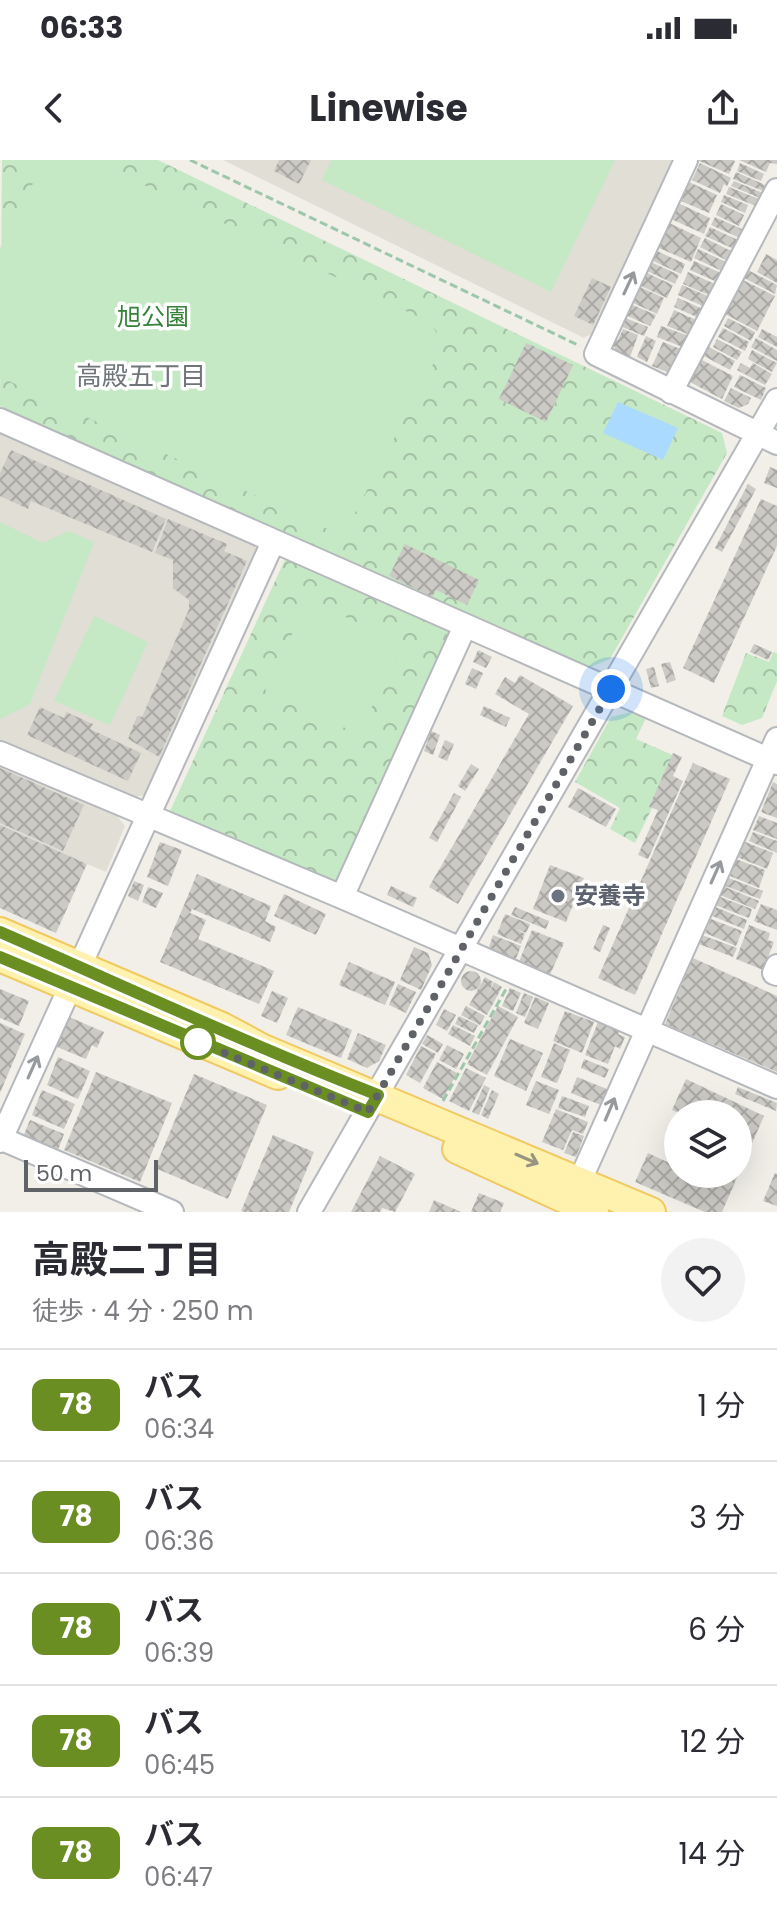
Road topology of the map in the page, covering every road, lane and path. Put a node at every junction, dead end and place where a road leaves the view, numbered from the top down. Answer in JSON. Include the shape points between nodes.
{"nodes":[{"id":1,"x":190,"y":160,"type":"edge"},
{"id":2,"x":686,"y":160,"type":"edge"},
{"id":3,"x":777,"y":190,"type":"edge"},
{"id":4,"x":596,"y":354,"type":"junction"},
{"id":5,"x":671,"y":392,"type":"junction"},
{"id":6,"x":777,"y":400,"type":"edge"},
{"id":7,"x":0,"y":420,"type":"edge"},
{"id":8,"x":767,"y":438,"type":"edge"},
{"id":9,"x":273,"y":542,"type":"junction"},
{"id":10,"x":465,"y":626,"type":"junction"},
{"id":11,"x":611,"y":689,"type":"junction"},
{"id":12,"x":0,"y":753,"type":"edge"},
{"id":13,"x":774,"y":753,"type":"edge"},
{"id":14,"x":149,"y":817,"type":"junction"},
{"id":15,"x":342,"y":897,"type":"junction"},
{"id":16,"x":0,"y":932,"type":"edge"},
{"id":17,"x":458,"y":950,"type":"junction"},
{"id":18,"x":0,"y":957,"type":"edge"},
{"id":19,"x":777,"y":966,"type":"edge"},
{"id":20,"x":513,"y":974,"type":"junction"},
{"id":21,"x":777,"y":974,"type":"edge"},
{"id":22,"x":73,"y":976,"type":"junction"},
{"id":23,"x":644,"y":1031,"type":"junction"},
{"id":24,"x":777,"y":1087,"type":"edge"},
{"id":25,"x":373,"y":1104,"type":"junction"},
{"id":26,"x":433,"y":1118,"type":"junction"},
{"id":27,"x":1,"y":1139,"type":"edge"},
{"id":28,"x":578,"y":1202,"type":"edge"},
{"id":29,"x":172,"y":1212,"type":"edge"},
{"id":30,"x":309,"y":1212,"type":"edge"},
{"id":31,"x":651,"y":1212,"type":"edge"}],
"edges":[{"from":1,"to":4,"type":"path"},
{"from":4,"to":2,"type":"street","one_way":true},
{"from":3,"to":5,"type":"street"},
{"from":4,"to":5,"type":"street"},
{"from":5,"to":8,"type":"street"},
{"from":6,"to":8,"type":"street"},
{"from":7,"to":9,"type":"street"},
{"from":8,"to":11,"type":"street"},
{"from":9,"to":10,"type":"street"},
{"from":9,"to":14,"type":"street"},
{"from":10,"to":11,"type":"street"},
{"from":10,"to":15,"type":"street"},
{"from":11,"to":13,"type":"street"},
{"from":11,"to":17,"type":"street"},
{"from":12,"to":14,"type":"street"},
{"from":23,"to":13,"type":"street","one_way":true},
{"from":14,"to":15,"type":"street"},
{"from":14,"to":22,"type":"street"},
{"from":15,"to":17,"type":"street"},
{"from":16,"to":22,"type":"main road"},
{"from":17,"to":20,"type":"street"},
{"from":17,"to":25,"type":"street"},
{"from":18,"to":22,"type":"main road"},
{"from":19,"to":21,"type":"street"},
{"from":20,"to":23,"type":"street"},
{"from":20,"to":26,"type":"path"},
{"from":22,"to":25,"type":"main road","via":[[222,1027]]},
{"from":27,"to":22,"type":"street","one_way":true},
{"from":23,"to":24,"type":"street"},
{"from":28,"to":23,"type":"street","one_way":true},
{"from":25,"to":26,"type":"main road"},
{"from":25,"to":28,"type":"main road"},
{"from":25,"to":30,"type":"street"},
{"from":26,"to":28,"type":"main road","one_way":true},
{"from":27,"to":29,"type":"street"},
{"from":28,"to":31,"type":"main road"}]}
